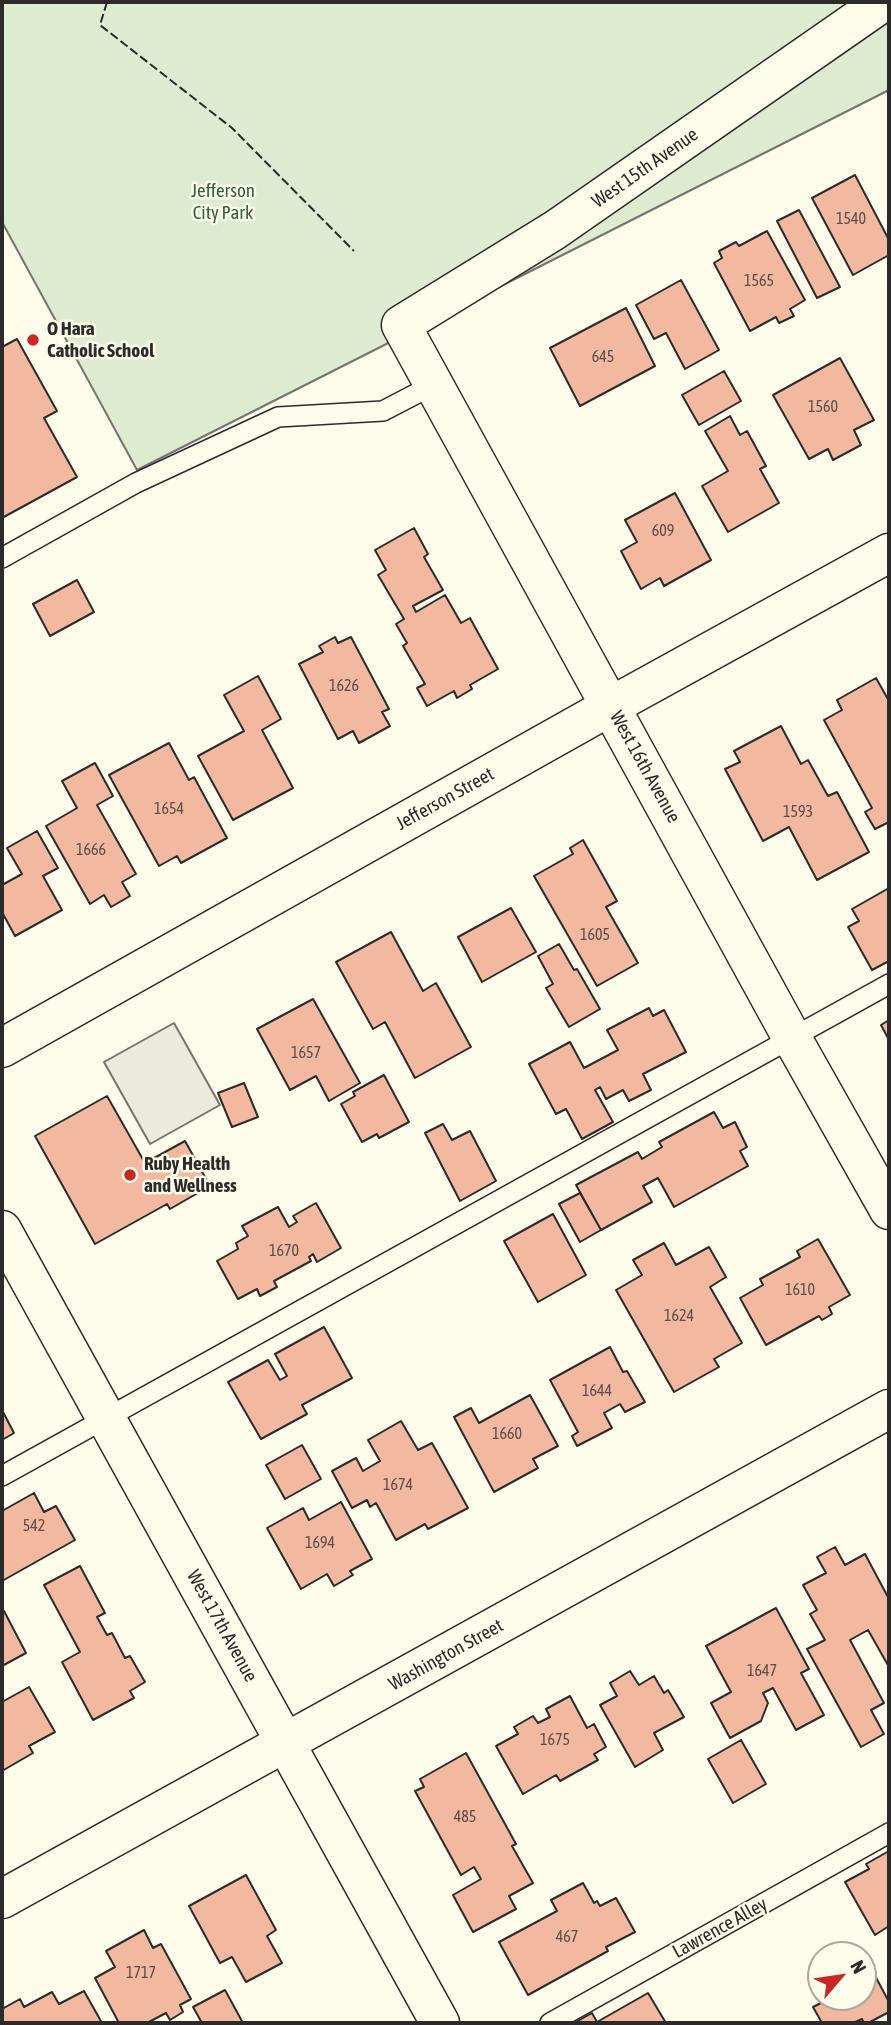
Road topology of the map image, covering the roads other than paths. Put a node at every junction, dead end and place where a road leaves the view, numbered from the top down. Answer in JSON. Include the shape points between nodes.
{"nodes":[{"id":1,"x":884,"y":2,"type":"edge"},
{"id":2,"x":401,"y":325,"type":"joint"},
{"id":3,"x":433,"y":385,"type":"junction"},
{"id":4,"x":889,"y":553,"type":"edge"},
{"id":5,"x":2,"y":558,"type":"edge"},
{"id":6,"x":611,"y":706,"type":"junction"},
{"id":7,"x":889,"y":984,"type":"edge"},
{"id":8,"x":792,"y":1038,"type":"junction"},
{"id":9,"x":2,"y":1048,"type":"edge"},
{"id":10,"x":889,"y":1210,"type":"edge"},
{"id":11,"x":2,"y":1230,"type":"edge"},
{"id":12,"x":889,"y":1409,"type":"edge"},
{"id":13,"x":106,"y":1418,"type":"junction"},
{"id":14,"x":2,"y":1476,"type":"edge"},
{"id":15,"x":287,"y":1743,"type":"junction"},
{"id":16,"x":889,"y":1833,"type":"edge"},
{"id":17,"x":2,"y":1899,"type":"edge"},
{"id":18,"x":440,"y":2023,"type":"edge"},
{"id":19,"x":550,"y":2023,"type":"edge"}],
"edges":[{"from":1,"to":2,"type":"street","name":"West 15th Avenue","via":[[555,230]]},
{"from":2,"to":3,"type":"street","name":"West 16th Avenue"},
{"from":3,"to":5,"type":"lane","via":[[383,411],[278,417],[136,484]]},
{"from":3,"to":6,"type":"street","name":"West 16th Avenue"},
{"from":4,"to":6,"type":"street","name":"Jefferson Street"},
{"from":6,"to":8,"type":"street","name":"West 16th Avenue"},
{"from":6,"to":9,"type":"street","name":"Jefferson Street"},
{"from":7,"to":8,"type":"lane"},
{"from":8,"to":10,"type":"street","name":"West 16th Avenue"},
{"from":8,"to":13,"type":"lane"},
{"from":11,"to":13,"type":"street","name":"West 17th Avenue"},
{"from":12,"to":15,"type":"street","name":"Washington Street"},
{"from":13,"to":14,"type":"lane"},
{"from":13,"to":15,"type":"street","name":"West 17th Avenue"},
{"from":15,"to":17,"type":"street","name":"Washington Street"},
{"from":15,"to":18,"type":"street","name":"West 17th Avenue"},
{"from":16,"to":19,"type":"lane","name":"Lawrence Alley"}]}
